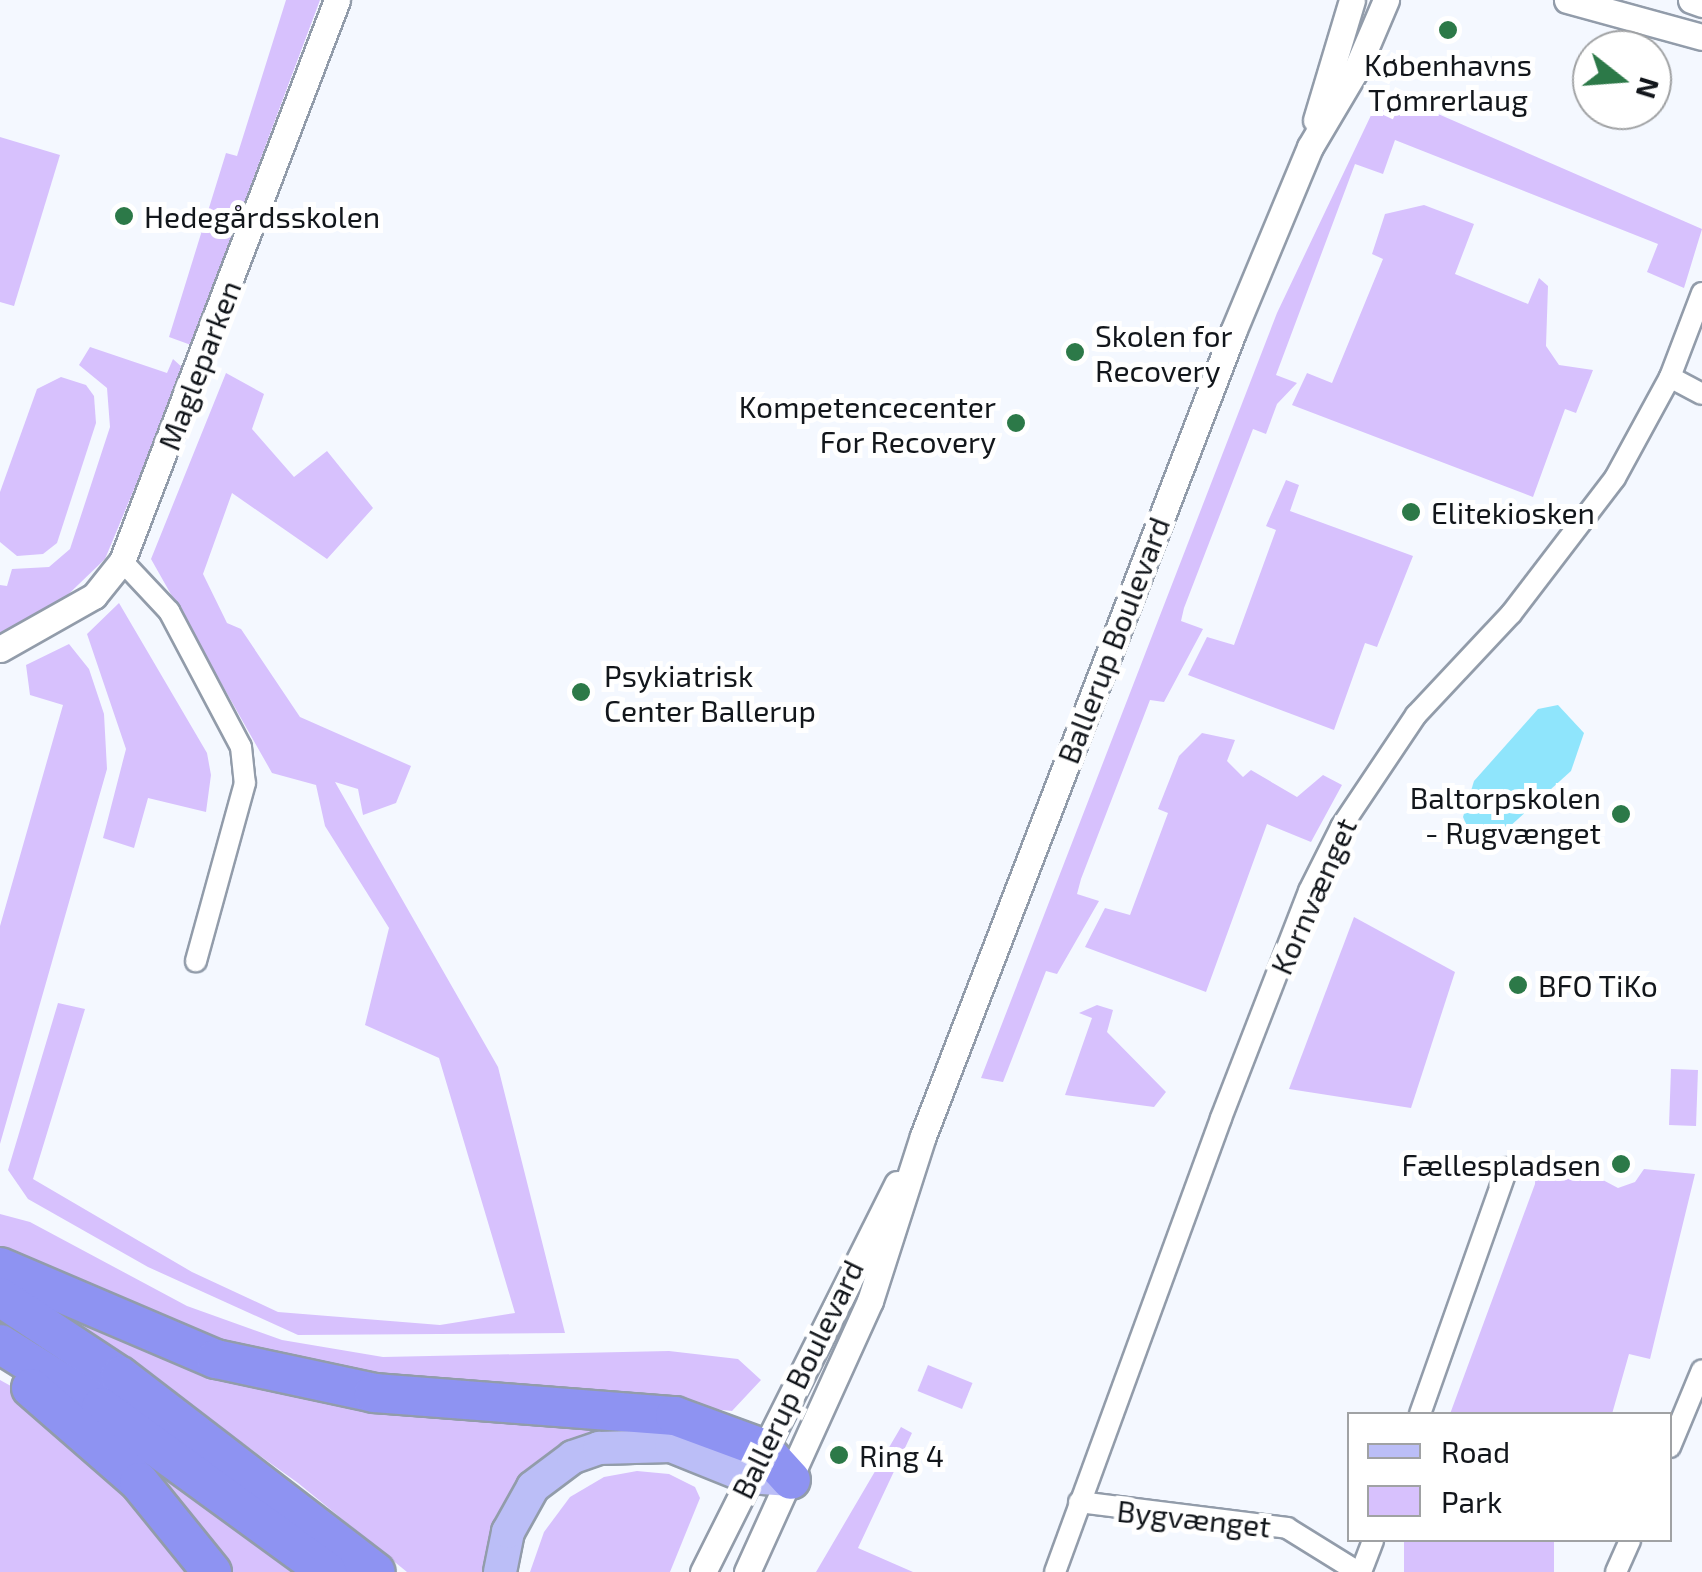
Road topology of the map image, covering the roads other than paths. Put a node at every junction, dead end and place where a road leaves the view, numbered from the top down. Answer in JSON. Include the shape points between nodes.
{"nodes":[{"id":1,"x":337,"y":0,"type":"edge"},
{"id":2,"x":1352,"y":0,"type":"edge"},
{"id":3,"x":1386,"y":0,"type":"edge"},
{"id":4,"x":1567,"y":0,"type":"edge"},
{"id":5,"x":1690,"y":0,"type":"edge"},
{"id":6,"x":1702,"y":4,"type":"edge"},
{"id":7,"x":1702,"y":37,"type":"edge"},
{"id":8,"x":1310,"y":147,"type":"junction"},
{"id":9,"x":1702,"y":293,"type":"edge"},
{"id":10,"x":1670,"y":378,"type":"junction"},
{"id":11,"x":1702,"y":394,"type":"edge"},
{"id":12,"x":122,"y":561,"type":"junction"},
{"id":13,"x":0,"y":650,"type":"edge"},
{"id":14,"x":196,"y":961,"type":"dead end"},
{"id":15,"x":923,"y":1136,"type":"junction"},
{"id":16,"x":1506,"y":1168,"type":"dead end"},
{"id":17,"x":0,"y":1267,"type":"edge"},
{"id":18,"x":0,"y":1297,"type":"edge"},
{"id":19,"x":0,"y":1344,"type":"edge"},
{"id":20,"x":0,"y":1366,"type":"edge"},
{"id":21,"x":1702,"y":1370,"type":"edge"},
{"id":22,"x":1421,"y":1412,"type":"edge"},
{"id":23,"x":1672,"y":1442,"type":"edge"},
{"id":24,"x":755,"y":1462,"type":"junction"},
{"id":25,"x":791,"y":1480,"type":"junction"},
{"id":26,"x":1079,"y":1502,"type":"junction"},
{"id":27,"x":1373,"y":1542,"type":"edge"},
{"id":28,"x":1629,"y":1542,"type":"edge"},
{"id":29,"x":212,"y":1572,"type":"edge"},
{"id":30,"x":327,"y":1572,"type":"edge"},
{"id":31,"x":375,"y":1572,"type":"edge"},
{"id":32,"x":500,"y":1572,"type":"edge"},
{"id":33,"x":703,"y":1572,"type":"edge"},
{"id":34,"x":747,"y":1572,"type":"edge"},
{"id":35,"x":1055,"y":1572,"type":"edge"},
{"id":36,"x":1360,"y":1572,"type":"edge"},
{"id":37,"x":1616,"y":1572,"type":"edge"}],
"edges":[{"from":1,"to":12,"type":"street","name":"Magleparken"},
{"from":2,"to":8,"type":"street","name":"Ballerup Boulevard"},
{"from":3,"to":8,"type":"street","name":"Ballerup Boulevard","via":[[1357,68]]},
{"from":4,"to":7,"type":"street"},
{"from":5,"to":6,"type":"street"},
{"from":8,"to":15,"type":"street","name":"Ballerup Boulevard"},
{"from":9,"to":10,"type":"street","name":"Kornvænget"},
{"from":10,"to":11,"type":"street"},
{"from":10,"to":26,"type":"street","name":"Kornvænget","via":[[1597,503],[1510,614],[1416,715],[1341,826],[1302,908]]},
{"from":12,"to":13,"type":"street","name":"Magleparken","via":[[78,607]]},
{"from":12,"to":14,"type":"street","via":[[169,611],[241,747],[245,783]]},
{"from":15,"to":24,"type":"street","name":"Ballerup Boulevard"},
{"from":15,"to":25,"type":"street","name":"Ballerup Boulevard","via":[[881,1274]]},
{"from":16,"to":22,"type":"street"},
{"from":17,"to":24,"type":"highway","via":[[146,1334],[296,1380],[374,1394],[636,1410],[708,1425]]},
{"from":18,"to":31,"type":"highway","via":[[135,1386]]},
{"from":19,"to":30,"type":"highway","via":[[101,1407]]},
{"from":20,"to":29,"type":"highway","via":[[54,1404],[139,1482]]},
{"from":21,"to":23,"type":"street"},
{"from":24,"to":25,"type":"highway"},
{"from":24,"to":32,"type":"main road","via":[[647,1442],[573,1457],[533,1487],[518,1508]]},
{"from":24,"to":33,"type":"street","name":"Ballerup Boulevard"},
{"from":25,"to":34,"type":"street","name":"Ballerup Boulevard"},
{"from":26,"to":35,"type":"street","name":"Kornvænget"},
{"from":26,"to":36,"type":"street","name":"Bygvænget","via":[[1287,1528]]},
{"from":27,"to":36,"type":"street","name":"Bygvænget"},
{"from":28,"to":37,"type":"street"}]}
